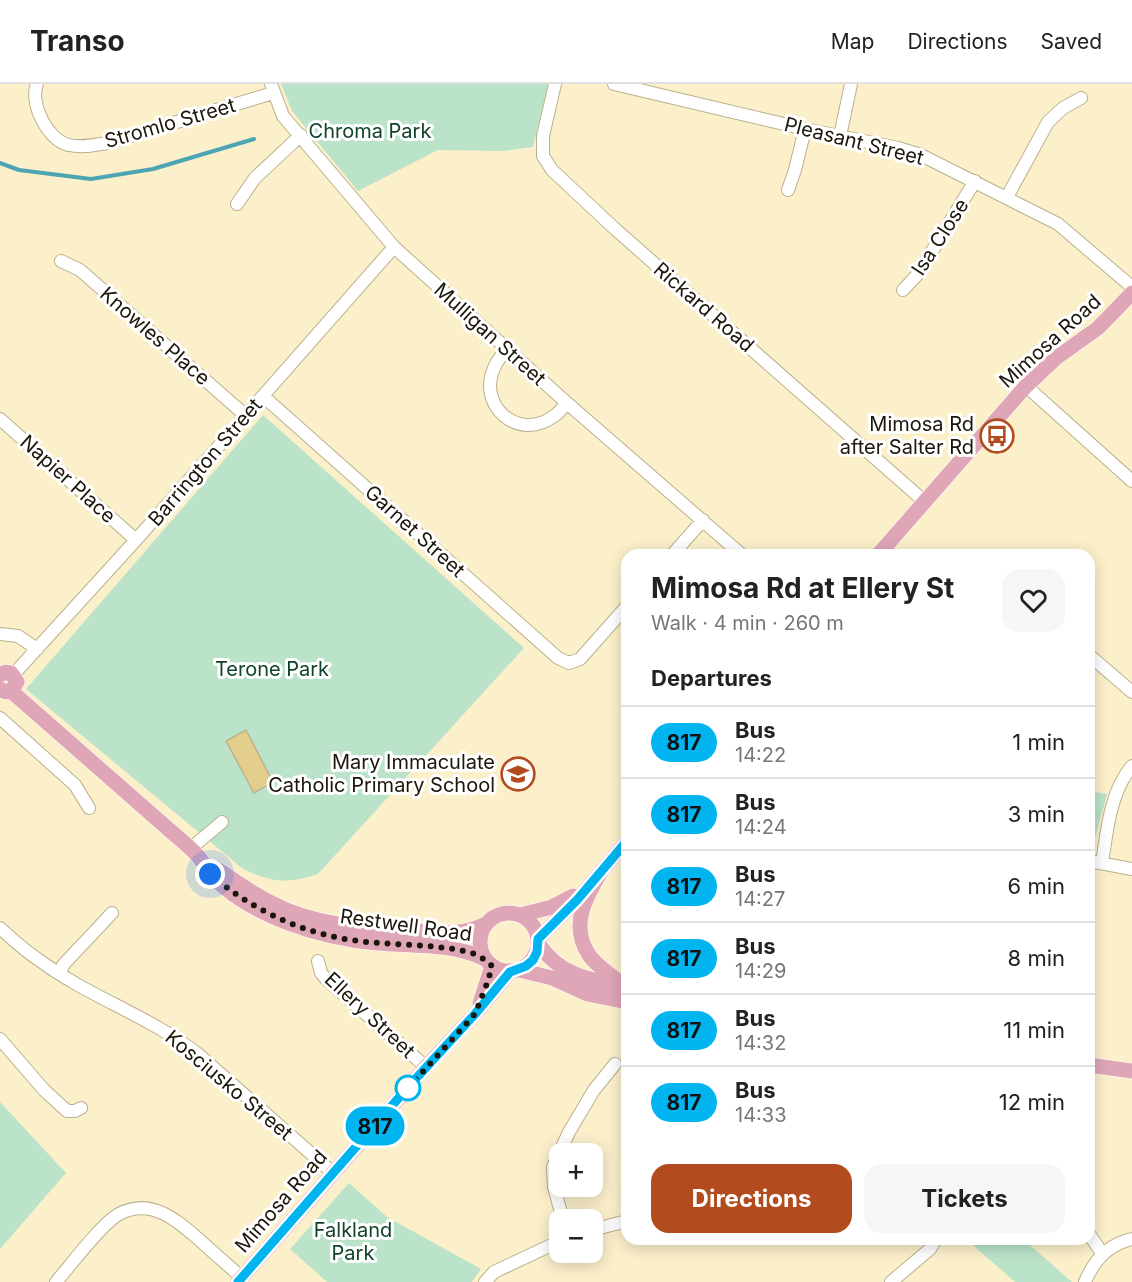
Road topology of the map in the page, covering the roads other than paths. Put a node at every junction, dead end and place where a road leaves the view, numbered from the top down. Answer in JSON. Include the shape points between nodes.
{"nodes":[{"id":1,"x":37,"y":84,"type":"edge"},
{"id":2,"x":555,"y":84,"type":"edge"},
{"id":3,"x":614,"y":84,"type":"edge"},
{"id":4,"x":851,"y":84,"type":"edge"},
{"id":5,"x":272,"y":88,"type":"edge"},
{"id":6,"x":1081,"y":98,"type":"dead end"},
{"id":7,"x":805,"y":129,"type":"junction"},
{"id":8,"x":301,"y":135,"type":"junction"},
{"id":9,"x":840,"y":136,"type":"junction"},
{"id":10,"x":975,"y":181,"type":"junction"},
{"id":11,"x":788,"y":190,"type":"dead end"},
{"id":12,"x":1007,"y":197,"type":"junction"},
{"id":13,"x":237,"y":204,"type":"dead end"},
{"id":14,"x":394,"y":247,"type":"junction"},
{"id":15,"x":61,"y":261,"type":"dead end"},
{"id":16,"x":1132,"y":286,"type":"edge"},
{"id":17,"x":903,"y":291,"type":"dead end"},
{"id":18,"x":1132,"y":293,"type":"edge"},
{"id":19,"x":507,"y":349,"type":"junction"},
{"id":20,"x":1026,"y":386,"type":"junction"},
{"id":21,"x":263,"y":396,"type":"junction"},
{"id":22,"x":567,"y":403,"type":"junction"},
{"id":23,"x":245,"y":415,"type":"junction"},
{"id":24,"x":0,"y":419,"type":"edge"},
{"id":25,"x":1132,"y":481,"type":"edge"},
{"id":26,"x":925,"y":502,"type":"junction"},
{"id":27,"x":703,"y":520,"type":"junction"},
{"id":28,"x":136,"y":540,"type":"junction"},
{"id":29,"x":677,"y":549,"type":"edge"},
{"id":30,"x":735,"y":549,"type":"edge"},
{"id":31,"x":883,"y":549,"type":"edge"},
{"id":32,"x":621,"y":613,"type":"edge"},
{"id":33,"x":0,"y":634,"type":"edge"},
{"id":34,"x":37,"y":649,"type":"junction"},
{"id":35,"x":1095,"y":660,"type":"edge"},
{"id":36,"x":7,"y":675,"type":"edge"},
{"id":37,"x":6,"y":690,"type":"edge"},
{"id":38,"x":1132,"y":692,"type":"edge"},
{"id":39,"x":0,"y":718,"type":"edge"},
{"id":40,"x":1132,"y":766,"type":"edge"},
{"id":41,"x":89,"y":807,"type":"dead end"},
{"id":42,"x":222,"y":822,"type":"dead end"},
{"id":43,"x":621,"y":848,"type":"edge"},
{"id":44,"x":195,"y":854,"type":"junction"},
{"id":45,"x":1095,"y":862,"type":"edge"},
{"id":46,"x":1132,"y":869,"type":"edge"},
{"id":47,"x":602,"y":870,"type":"junction"},
{"id":48,"x":586,"y":888,"type":"junction"},
{"id":49,"x":112,"y":913,"type":"dead end"},
{"id":50,"x":520,"y":915,"type":"junction"},
{"id":51,"x":486,"y":924,"type":"junction"},
{"id":52,"x":2,"y":934,"type":"edge"},
{"id":53,"x":538,"y":941,"type":"junction"},
{"id":54,"x":318,"y":961,"type":"dead end"},
{"id":55,"x":488,"y":963,"type":"junction"},
{"id":56,"x":514,"y":971,"type":"junction"},
{"id":57,"x":59,"y":973,"type":"junction"},
{"id":58,"x":621,"y":983,"type":"edge"},
{"id":59,"x":621,"y":986,"type":"edge"},
{"id":60,"x":621,"y":1001,"type":"edge"},
{"id":61,"x":475,"y":1014,"type":"junction"},
{"id":62,"x":0,"y":1039,"type":"edge"},
{"id":63,"x":615,"y":1064,"type":"dead end"},
{"id":64,"x":1095,"y":1066,"type":"edge"},
{"id":65,"x":426,"y":1067,"type":"junction"},
{"id":66,"x":1132,"y":1071,"type":"edge"},
{"id":67,"x":81,"y":1108,"type":"dead end"},
{"id":68,"x":333,"y":1173,"type":"junction"},
{"id":69,"x":560,"y":1209,"type":"edge"},
{"id":70,"x":621,"y":1223,"type":"edge"},
{"id":71,"x":603,"y":1227,"type":"edge"},
{"id":72,"x":1132,"y":1239,"type":"edge"},
{"id":73,"x":1095,"y":1243,"type":"edge"},
{"id":74,"x":932,"y":1245,"type":"edge"},
{"id":75,"x":549,"y":1246,"type":"edge"},
{"id":76,"x":1102,"y":1253,"type":"junction"},
{"id":77,"x":240,"y":1280,"type":"edge"},
{"id":78,"x":56,"y":1282,"type":"edge"},
{"id":79,"x":485,"y":1282,"type":"edge"},
{"id":80,"x":891,"y":1282,"type":"edge"},
{"id":81,"x":1085,"y":1282,"type":"edge"}],
"edges":[{"from":1,"to":5,"type":"street","name":"Stromlo Street","via":[[35,105],[56,139],[82,147],[107,143]]},
{"from":2,"to":26,"type":"street","name":"Rickard Road","via":[[543,136],[543,156],[552,170]]},
{"from":3,"to":7,"type":"street","name":"Pleasant Street"},
{"from":4,"to":9,"type":"street"},
{"from":5,"to":8,"type":"street","name":"Mulligan Street","via":[[283,116]]},
{"from":6,"to":12,"type":"street","via":[[1048,122]]},
{"from":7,"to":9,"type":"street","name":"Pleasant Street"},
{"from":7,"to":11,"type":"street"},
{"from":8,"to":13,"type":"street","via":[[255,178]]},
{"from":8,"to":14,"type":"street","name":"Mulligan Street"},
{"from":9,"to":10,"type":"street","name":"Pleasant Street","via":[[921,155]]},
{"from":10,"to":12,"type":"street","name":"Pleasant Street"},
{"from":10,"to":17,"type":"street","name":"Isa Close","via":[[918,274]]},
{"from":12,"to":16,"type":"street","name":"Pleasant Street","via":[[1058,224]]},
{"from":14,"to":19,"type":"street","name":"Mulligan Street"},
{"from":14,"to":21,"type":"street","name":"Barrington Street"},
{"from":15,"to":23,"type":"street","name":"Knowles Place","via":[[80,270]]},
{"from":18,"to":20,"type":"main road","name":"Mimosa Road","via":[[1098,328]]},
{"from":19,"to":22,"type":"street","name":"Mulligan Street"},
{"from":19,"to":22,"type":"street","via":[[496,364],[490,389],[493,404],[502,415],[518,424],[534,424],[553,417]]},
{"from":20,"to":25,"type":"street"},
{"from":20,"to":26,"type":"main road","name":"Mimosa Road"},
{"from":21,"to":23,"type":"street","name":"Barrington Street"},
{"from":21,"to":32,"type":"street","name":"Garnet Street","via":[[558,658],[569,663],[580,659]]},
{"from":22,"to":27,"type":"street","name":"Mulligan Street"},
{"from":23,"to":28,"type":"street","name":"Barrington Street"},
{"from":24,"to":28,"type":"street","name":"Napier Place"},
{"from":26,"to":31,"type":"main road","name":"Mimosa Road"},
{"from":27,"to":29,"type":"street"},
{"from":27,"to":30,"type":"street","name":"Mulligan Street"},
{"from":28,"to":34,"type":"street","name":"Barrington Street"},
{"from":33,"to":34,"type":"street","via":[[18,636]]},
{"from":34,"to":36,"type":"street","name":"Barrington Street"},
{"from":35,"to":38,"type":"street"},
{"from":36,"to":37,"type":"main road","via":[[16,684]]},
{"from":37,"to":44,"type":"main road","name":"Restwell Road"},
{"from":39,"to":41,"type":"street","via":[[75,785]]},
{"from":40,"to":45,"type":"street","via":[[1115,796]]},
{"from":42,"to":44,"type":"street"},
{"from":43,"to":47,"type":"main road"},
{"from":44,"to":51,"type":"main road","name":"Restwell Road","via":[[271,903],[326,922],[439,933],[468,931]]},
{"from":44,"to":55,"type":"main road","name":"Restwell Road","via":[[226,888],[267,914],[297,926],[344,939],[464,951]]},
{"from":45,"to":46,"type":"street"},
{"from":47,"to":48,"type":"main road"},
{"from":47,"to":58,"type":"main road","via":[[585,899],[579,921],[582,940],[589,956]]},
{"from":48,"to":50,"type":"main road","via":[[552,908]]},
{"from":48,"to":53,"type":"main road"},
{"from":49,"to":57,"type":"street"},
{"from":50,"to":51,"type":"main road","via":[[501,914]]},
{"from":50,"to":53,"type":"main road","via":[[534,927]]},
{"from":51,"to":55,"type":"main road","via":[[480,940]]},
{"from":52,"to":57,"type":"street","name":"Kosciusko Street"},
{"from":53,"to":56,"type":"main road","via":[[533,960]]},
{"from":53,"to":59,"type":"main road","via":[[552,962],[563,969]]},
{"from":54,"to":65,"type":"street","name":"Ellery Street","via":[[326,979]]},
{"from":55,"to":56,"type":"main road"},
{"from":55,"to":61,"type":"main road","name":"Mimosa Road","via":[[488,981]]},
{"from":56,"to":60,"type":"main road","via":[[552,978],[587,994]]},
{"from":56,"to":61,"type":"main road","name":"Mimosa Road"},
{"from":57,"to":68,"type":"street","name":"Kosciusko Street","via":[[176,1037]]},
{"from":61,"to":65,"type":"main road","name":"Mimosa Road"},
{"from":62,"to":67,"type":"street","via":[[67,1111]]},
{"from":63,"to":69,"type":"street","via":[[594,1090],[553,1167]]},
{"from":64,"to":66,"type":"main road"},
{"from":65,"to":68,"type":"main road","name":"Mimosa Road"},
{"from":68,"to":77,"type":"main road","name":"Mimosa Road"},
{"from":70,"to":71,"type":"street"},
{"from":72,"to":76,"type":"street"},
{"from":73,"to":76,"type":"street"},
{"from":74,"to":80,"type":"street"},
{"from":75,"to":79,"type":"street","via":[[494,1272]]},
{"from":76,"to":81,"type":"street"},
{"from":77,"to":78,"type":"street","via":[[175,1219],[147,1208],[118,1214]]}]}
